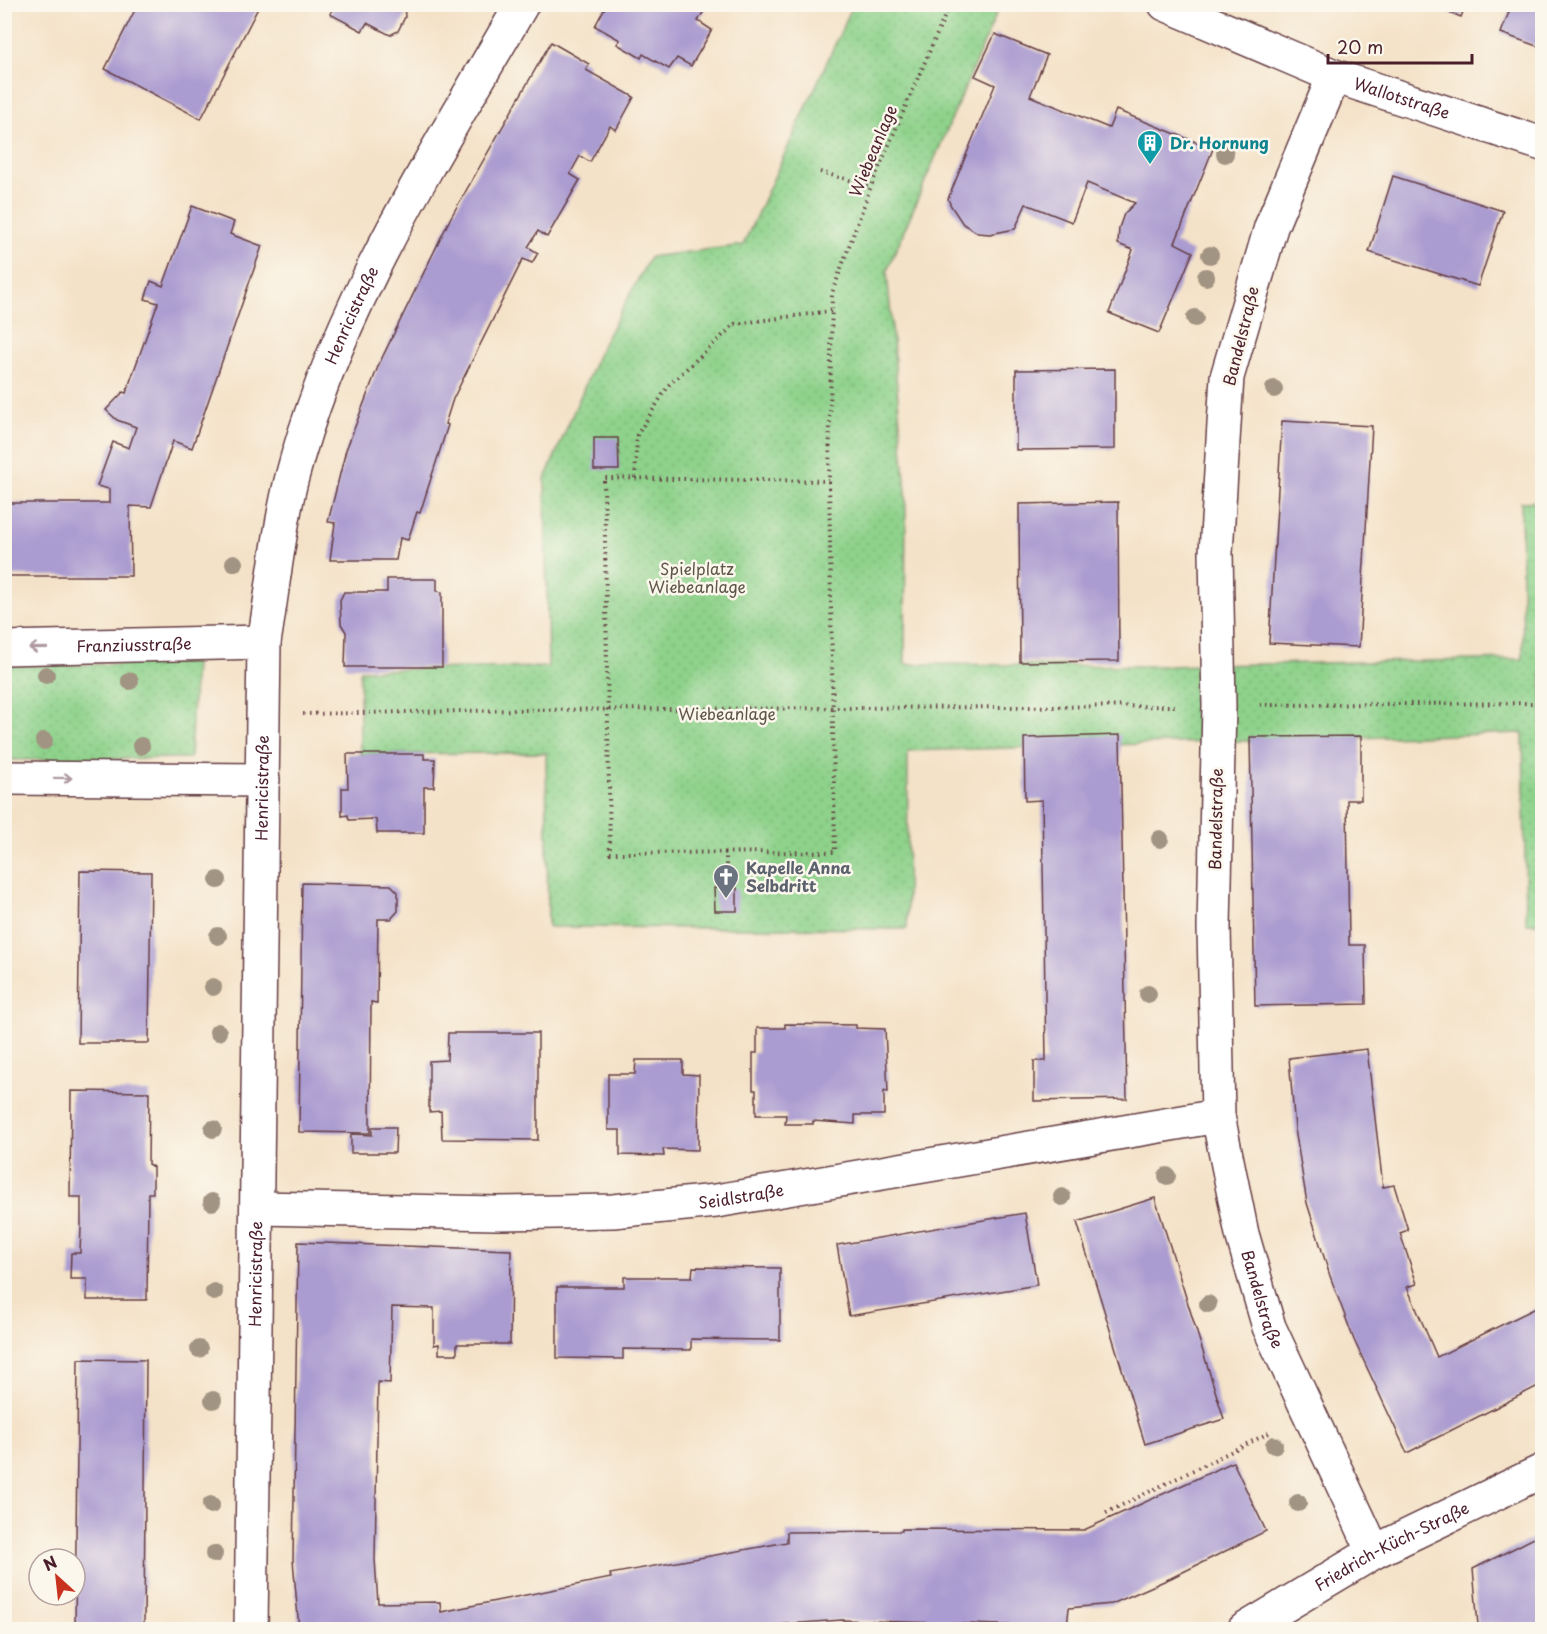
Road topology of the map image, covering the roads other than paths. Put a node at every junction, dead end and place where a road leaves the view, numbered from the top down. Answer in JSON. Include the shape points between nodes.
{"nodes":[{"id":1,"x":522,"y":4,"type":"edge"},
{"id":2,"x":1165,"y":4,"type":"edge"},
{"id":3,"x":1334,"y":76,"type":"junction"},
{"id":4,"x":1542,"y":144,"type":"edge"},
{"id":5,"x":264,"y":642,"type":"junction"},
{"id":6,"x":4,"y":648,"type":"edge"},
{"id":7,"x":4,"y":778,"type":"edge"},
{"id":8,"x":263,"y":780,"type":"junction"},
{"id":9,"x":1218,"y":1116,"type":"junction"},
{"id":10,"x":259,"y":1208,"type":"junction"},
{"id":11,"x":1542,"y":1471,"type":"edge"},
{"id":12,"x":1374,"y":1552,"type":"junction"},
{"id":13,"x":251,"y":1629,"type":"edge"},
{"id":14,"x":1244,"y":1629,"type":"edge"}],
"edges":[{"from":1,"to":5,"type":"street","name":"Henricistraße","via":[[377,257],[339,343],[291,482]]},
{"from":2,"to":3,"type":"street","name":"Wallotstraße"},
{"from":3,"to":4,"type":"street","name":"Wallotstraße"},
{"from":3,"to":9,"type":"street","name":"Bandelstraße","via":[[1271,227],[1227,377],[1216,552],[1219,706],[1214,927]]},
{"from":5,"to":6,"type":"street","name":"Franziusstraße","one_way":true},
{"from":5,"to":8,"type":"street","name":"Henricistraße"},
{"from":7,"to":8,"type":"street","one_way":true},
{"from":8,"to":10,"type":"street","name":"Henricistraße"},
{"from":9,"to":10,"type":"street","name":"Seidlstraße","via":[[716,1201],[613,1211]]},
{"from":9,"to":12,"type":"street","name":"Bandelstraße","via":[[1242,1234],[1269,1327]]},
{"from":10,"to":13,"type":"street","name":"Henricistraße"},
{"from":11,"to":12,"type":"street","name":"Friedrich-Küch-Straße"},
{"from":12,"to":14,"type":"street","name":"Friedrich-Küch-Straße"}]}
